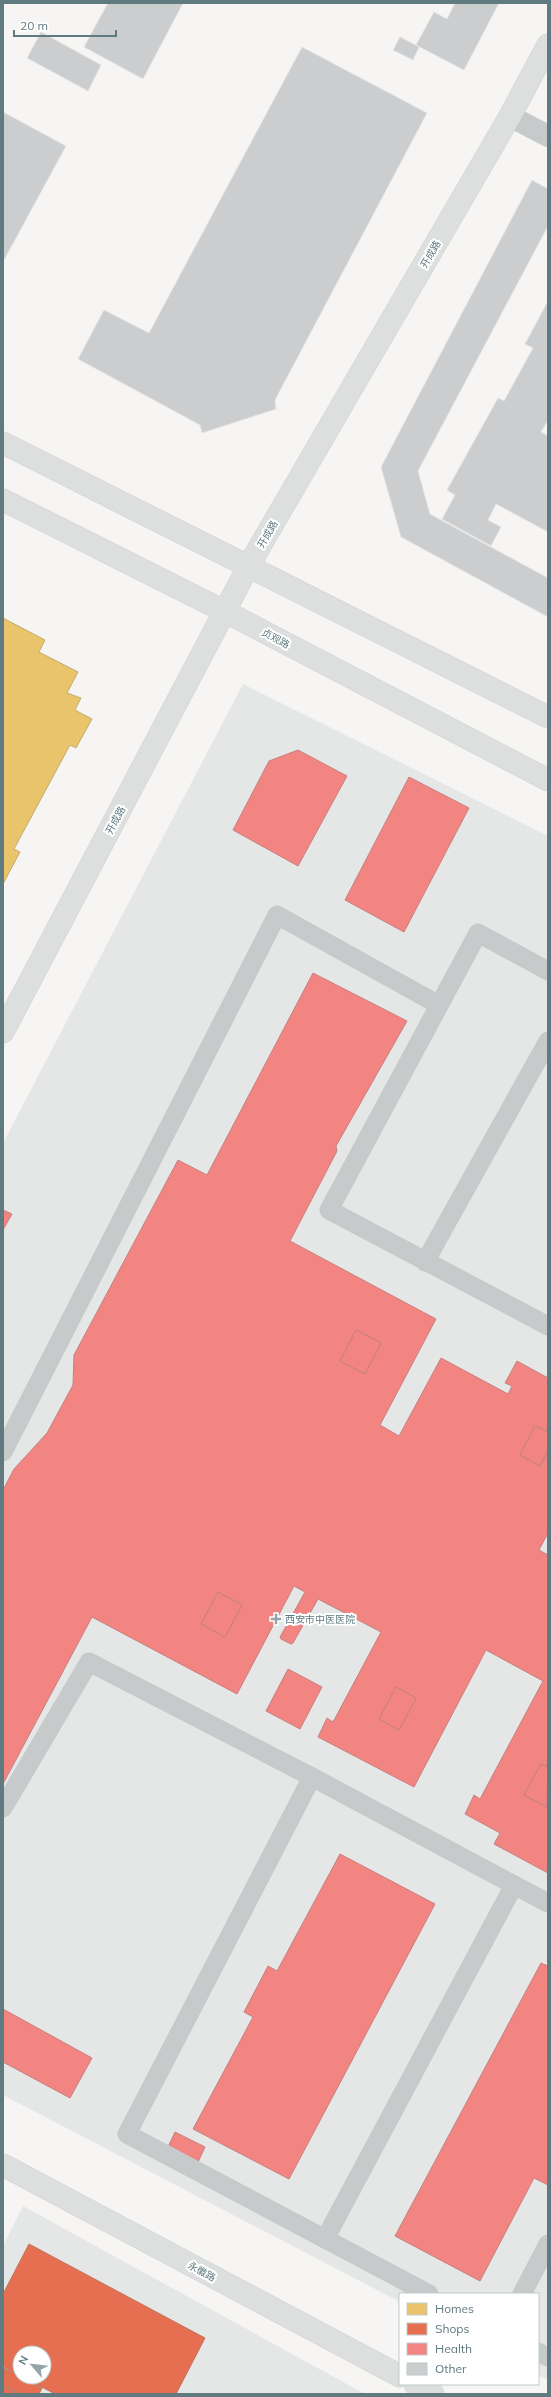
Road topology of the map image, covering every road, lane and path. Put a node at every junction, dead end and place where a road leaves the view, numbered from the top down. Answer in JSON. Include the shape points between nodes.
{"nodes":[{"id":1,"x":548,"y":45,"type":"edge"},
{"id":2,"x":510,"y":116,"type":"junction"},
{"id":3,"x":548,"y":136,"type":"edge"},
{"id":4,"x":3,"y":443,"type":"edge"},
{"id":5,"x":3,"y":500,"type":"edge"},
{"id":6,"x":249,"y":565,"type":"junction"},
{"id":7,"x":226,"y":612,"type":"junction"},
{"id":8,"x":548,"y":717,"type":"edge"},
{"id":9,"x":548,"y":780,"type":"edge"},
{"id":10,"x":548,"y":970,"type":"edge"},
{"id":11,"x":439,"y":1005,"type":"junction"},
{"id":12,"x":3,"y":1032,"type":"edge"},
{"id":13,"x":548,"y":1041,"type":"edge"},
{"id":14,"x":425,"y":1262,"type":"junction"},
{"id":15,"x":548,"y":1326,"type":"edge"},
{"id":16,"x":3,"y":1452,"type":"edge"},
{"id":17,"x":312,"y":1777,"type":"junction"},
{"id":18,"x":3,"y":1808,"type":"edge"},
{"id":19,"x":514,"y":1885,"type":"junction"},
{"id":20,"x":548,"y":1903,"type":"edge"},
{"id":21,"x":3,"y":2165,"type":"edge"},
{"id":22,"x":325,"y":2239,"type":"junction"},
{"id":23,"x":548,"y":2244,"type":"edge"},
{"id":24,"x":427,"y":2293,"type":"edge"},
{"id":25,"x":523,"y":2293,"type":"edge"},
{"id":26,"x":539,"y":2352,"type":"edge"},
{"id":27,"x":548,"y":2357,"type":"edge"},
{"id":28,"x":399,"y":2375,"type":"edge"},
{"id":29,"x":417,"y":2385,"type":"edge"},
{"id":30,"x":433,"y":2394,"type":"edge"}],
"edges":[{"from":1,"to":2,"type":"street","name":"开成路"},
{"from":2,"to":3,"type":"street"},
{"from":2,"to":6,"type":"street","name":"开成路"},
{"from":4,"to":6,"type":"street"},
{"from":5,"to":7,"type":"street","name":"贞观路"},
{"from":6,"to":7,"type":"street","name":"开成路"},
{"from":6,"to":8,"type":"street"},
{"from":7,"to":9,"type":"street","name":"贞观路"},
{"from":7,"to":12,"type":"street","name":"开成路"},
{"from":10,"to":11,"type":"lane","via":[[478,933]]},
{"from":11,"to":14,"type":"lane","via":[[329,1210]]},
{"from":11,"to":16,"type":"lane","via":[[277,915]]},
{"from":13,"to":14,"type":"lane"},
{"from":14,"to":15,"type":"lane"},
{"from":17,"to":18,"type":"lane","via":[[89,1662]]},
{"from":17,"to":19,"type":"lane"},
{"from":17,"to":22,"type":"lane","via":[[126,2134]]},
{"from":19,"to":20,"type":"lane"},
{"from":19,"to":22,"type":"lane"},
{"from":21,"to":28,"type":"street","name":"永徽路"},
{"from":22,"to":24,"type":"lane"},
{"from":23,"to":25,"type":"lane"},
{"from":26,"to":27,"type":"lane"},
{"from":29,"to":30,"type":"street"}]}
